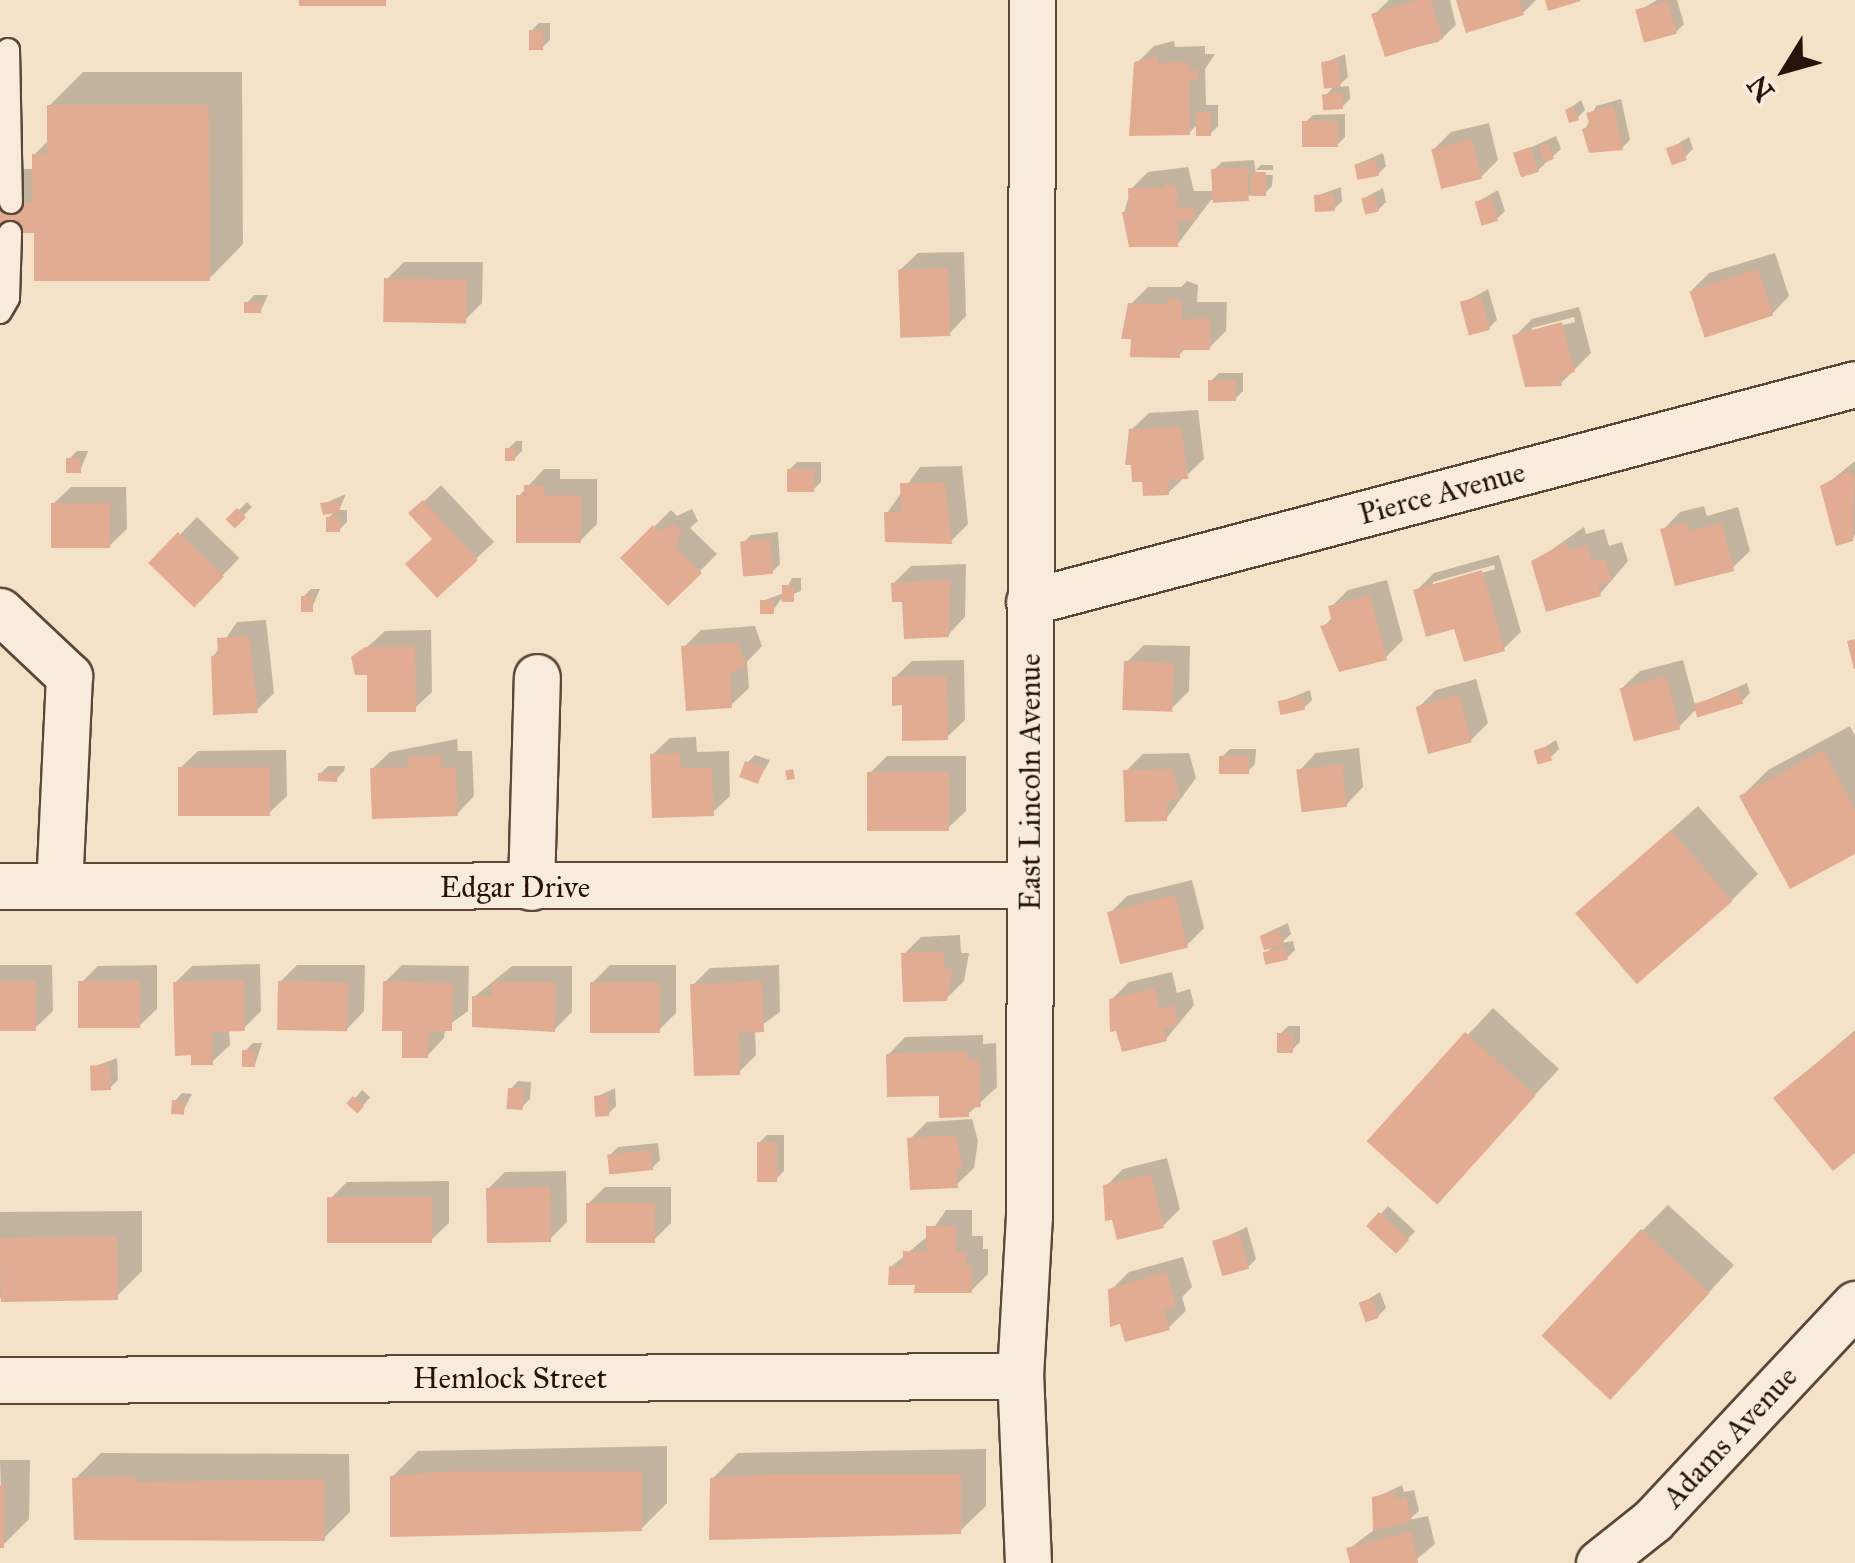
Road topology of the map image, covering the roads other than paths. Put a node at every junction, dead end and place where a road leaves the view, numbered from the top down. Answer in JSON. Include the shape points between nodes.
{"nodes":[{"id":1,"x":1044,"y":3,"type":"edge"},
{"id":2,"x":8,"y":50,"type":"dead end"},
{"id":3,"x":10,"y":202,"type":"dead end"},
{"id":4,"x":10,"y":233,"type":"dead end"},
{"id":5,"x":0,"y":312,"type":"edge"},
{"id":6,"x":1855,"y":384,"type":"edge"},
{"id":7,"x":1030,"y":602,"type":"junction"},
{"id":8,"x":0,"y":610,"type":"edge"},
{"id":9,"x":537,"y":677,"type":"dead end"},
{"id":10,"x":60,"y":885,"type":"junction"},
{"id":11,"x":1030,"y":885,"type":"junction"},
{"id":12,"x":0,"y":886,"type":"edge"},
{"id":13,"x":530,"y":887,"type":"junction"},
{"id":14,"x":1855,"y":1304,"type":"edge"},
{"id":15,"x":1020,"y":1376,"type":"junction"},
{"id":16,"x":0,"y":1380,"type":"edge"},
{"id":17,"x":1028,"y":1563,"type":"edge"},
{"id":18,"x":1600,"y":1563,"type":"edge"}],
"edges":[{"from":1,"to":7,"type":"street","name":"East Lincoln Avenue"},
{"from":2,"to":3,"type":"lane"},
{"from":4,"to":5,"type":"lane","via":[[8,298]]},
{"from":6,"to":7,"type":"street","name":"Pierce Avenue"},
{"from":7,"to":11,"type":"street","name":"East Lincoln Avenue"},
{"from":8,"to":10,"type":"street","via":[[70,676]]},
{"from":9,"to":13,"type":"street"},
{"from":10,"to":12,"type":"street","name":"Edgar Drive"},
{"from":10,"to":13,"type":"street","name":"Edgar Drive"},
{"from":11,"to":13,"type":"street","name":"Edgar Drive"},
{"from":11,"to":15,"type":"street","name":"East Lincoln Avenue","via":[[1029,1217]]},
{"from":14,"to":18,"type":"street","name":"Adams Avenue","via":[[1653,1520]]},
{"from":15,"to":16,"type":"street","name":"Hemlock Street"},
{"from":15,"to":17,"type":"street","name":"East Lincoln Avenue"}]}
